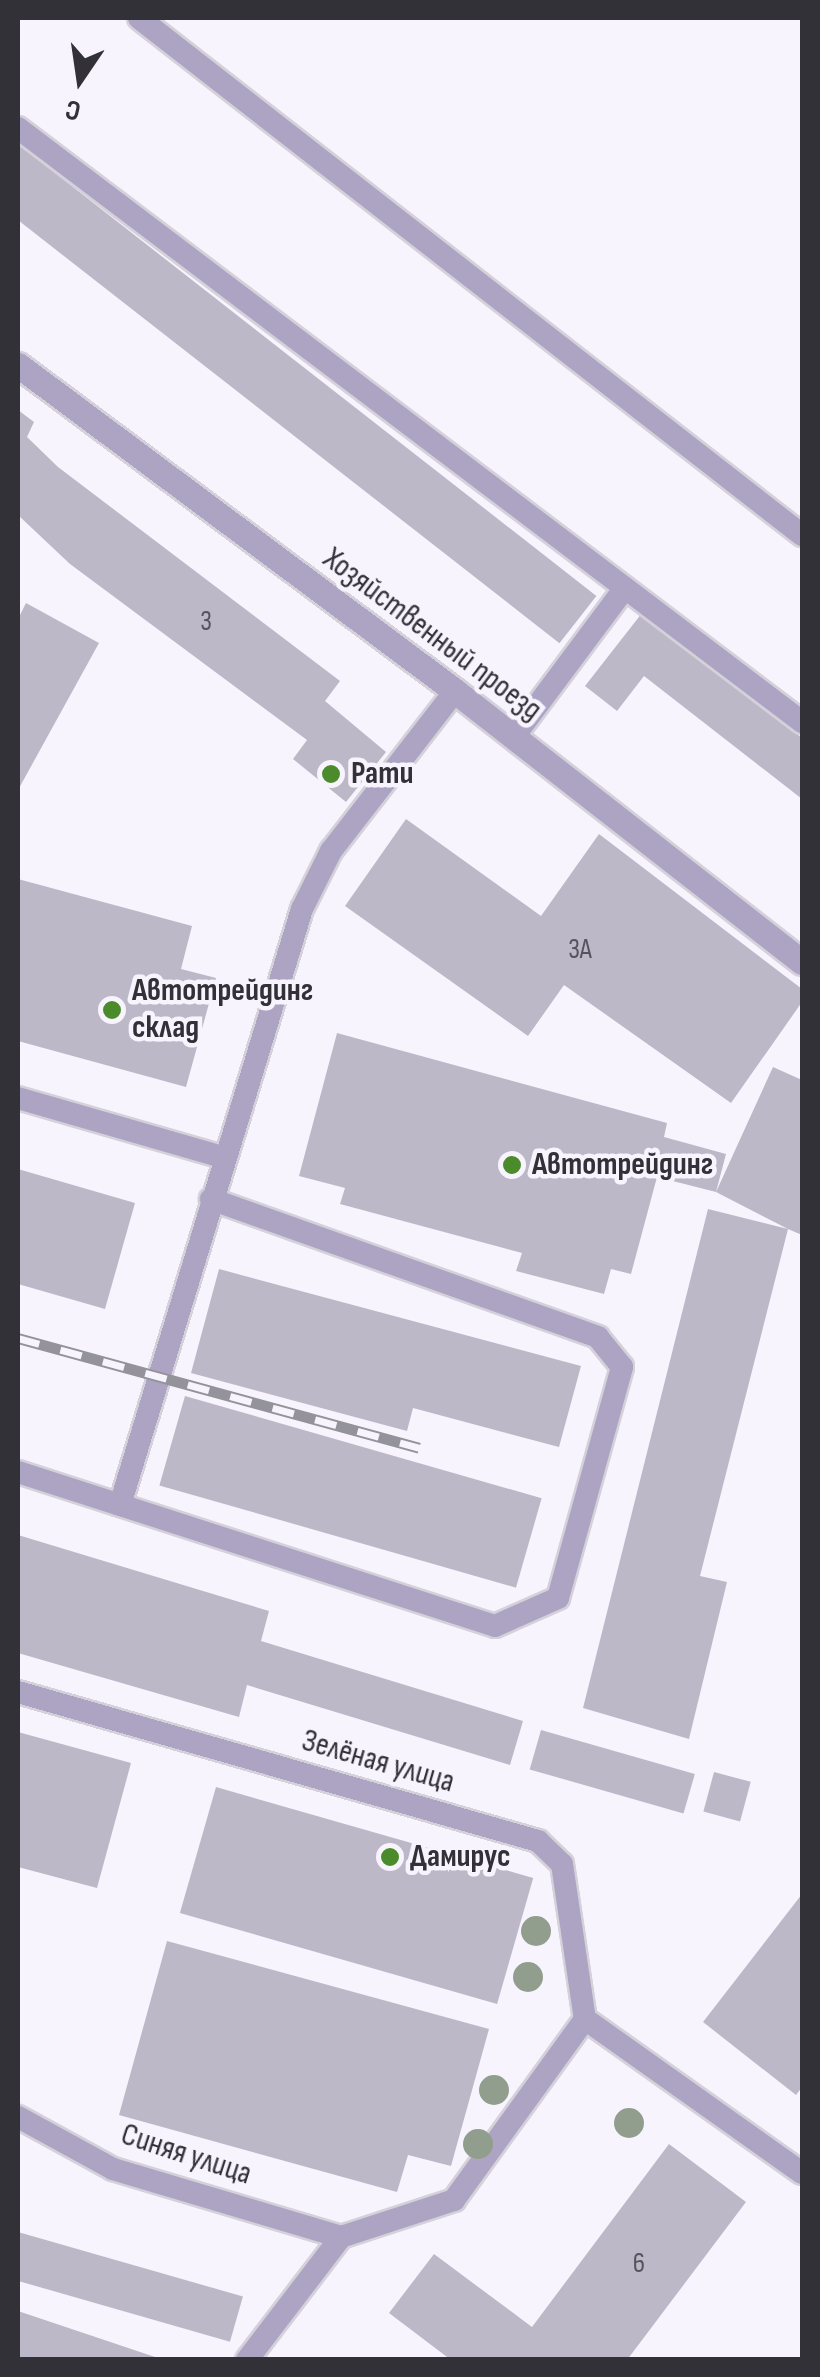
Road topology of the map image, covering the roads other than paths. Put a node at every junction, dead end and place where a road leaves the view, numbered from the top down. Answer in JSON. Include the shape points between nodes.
{"nodes":[{"id":1,"x":138,"y":18,"type":"edge"},
{"id":2,"x":18,"y":128,"type":"edge"},
{"id":3,"x":18,"y":365,"type":"edge"},
{"id":4,"x":802,"y":535,"type":"edge"},
{"id":5,"x":625,"y":588,"type":"junction"},
{"id":6,"x":456,"y":691,"type":"junction"},
{"id":7,"x":802,"y":722,"type":"edge"},
{"id":8,"x":513,"y":738,"type":"junction"},
{"id":9,"x":802,"y":962,"type":"edge"},
{"id":10,"x":18,"y":1098,"type":"edge"},
{"id":11,"x":222,"y":1157,"type":"junction"},
{"id":12,"x":211,"y":1199,"type":"junction"},
{"id":13,"x":18,"y":1472,"type":"edge"},
{"id":14,"x":120,"y":1505,"type":"junction"},
{"id":15,"x":18,"y":1692,"type":"edge"},
{"id":16,"x":585,"y":2019,"type":"junction"},
{"id":17,"x":18,"y":2117,"type":"edge"},
{"id":18,"x":802,"y":2173,"type":"edge"},
{"id":19,"x":341,"y":2238,"type":"junction"},
{"id":20,"x":247,"y":2360,"type":"edge"}],
"edges":[{"from":1,"to":4,"type":"lane"},
{"from":2,"to":5,"type":"lane"},
{"from":3,"to":6,"type":"street","name":"Хозяйственный проезд"},
{"from":5,"to":7,"type":"lane"},
{"from":5,"to":8,"type":"lane"},
{"from":6,"to":8,"type":"street","name":"Хозяйственный проезд"},
{"from":6,"to":11,"type":"lane","via":[[331,851],[302,909]]},
{"from":8,"to":9,"type":"street","name":"Хозяйственный проезд"},
{"from":10,"to":11,"type":"lane"},
{"from":11,"to":12,"type":"lane"},
{"from":12,"to":14,"type":"lane"},
{"from":12,"to":14,"type":"lane","via":[[598,1337],[622,1367],[558,1598],[495,1626]]},
{"from":13,"to":14,"type":"lane"},
{"from":15,"to":16,"type":"lane","name":"Зелёная улица","via":[[538,1841],[562,1864]]},
{"from":16,"to":18,"type":"lane"},
{"from":16,"to":19,"type":"lane","via":[[454,2200]]},
{"from":17,"to":19,"type":"lane","name":"Синяя улица","via":[[113,2168]]},
{"from":19,"to":20,"type":"lane"}]}
